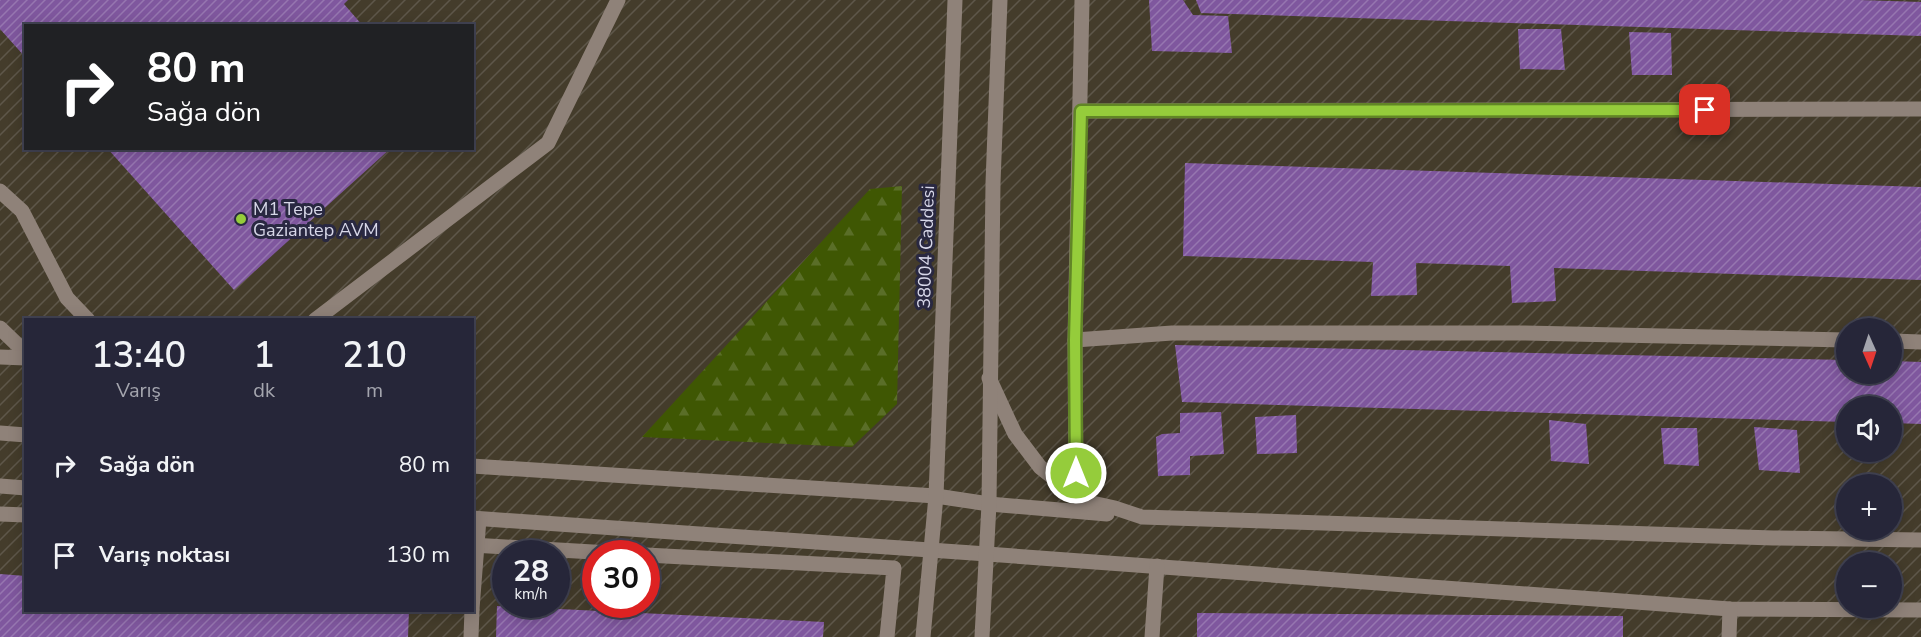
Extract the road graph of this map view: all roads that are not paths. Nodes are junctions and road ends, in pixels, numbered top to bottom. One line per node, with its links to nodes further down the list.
1 (618, 0): 9 (street)
2 (955, 0): 25 (street, 38004 Caddesi)
3 (1000, 0): 18 (street)
4 (1082, 0): 6 (street)
5 (1921, 109): 6 (street)
6 (1081, 111): 11 (street)
7 (0, 191): 8 (street)
8 (86, 318)
9 (318, 318)
10 (0, 328): 15 (street)
11 (1075, 340): 12 (street); 24 (street)
12 (1836, 340)
13 (1902, 342): 14 (street)
14 (1921, 342)
15 (24, 351)
16 (0, 357): 17 (street)
17 (24, 358)
18 (989, 378): 24 (street); 26 (street)
19 (0, 434): 20 (street)
20 (24, 435)
21 (474, 466): 25 (street)
22 (0, 486): 23 (street)
23 (24, 488)
24 (1076, 495): 29 (street)
25 (936, 496): 26 (street); 33 (street, 38004 Caddesi)
26 (989, 504): 29 (street); 35 (street)
27 (0, 514): 28 (street)
28 (24, 515)
29 (1142, 517): 31 (street)
30 (476, 518): 32 (street); 33 (street)
31 (1921, 540)
32 (475, 545): 34 (street); 38 (street)
33 (931, 550): 35 (street); 44 (street, 38004 Caddesi)
34 (582, 551)
35 (987, 554): 37 (street); 45 (street)
36 (660, 556): 43 (street)
37 (1157, 566): 39 (street); 46 (street)
38 (474, 567)
39 (1730, 609): 40 (street); 47 (street)
40 (1921, 610)
41 (472, 612): 42 (street)
42 (471, 637)
43 (887, 637)
44 (923, 637)
45 (982, 637)
46 (1152, 637)
47 (1729, 637)

